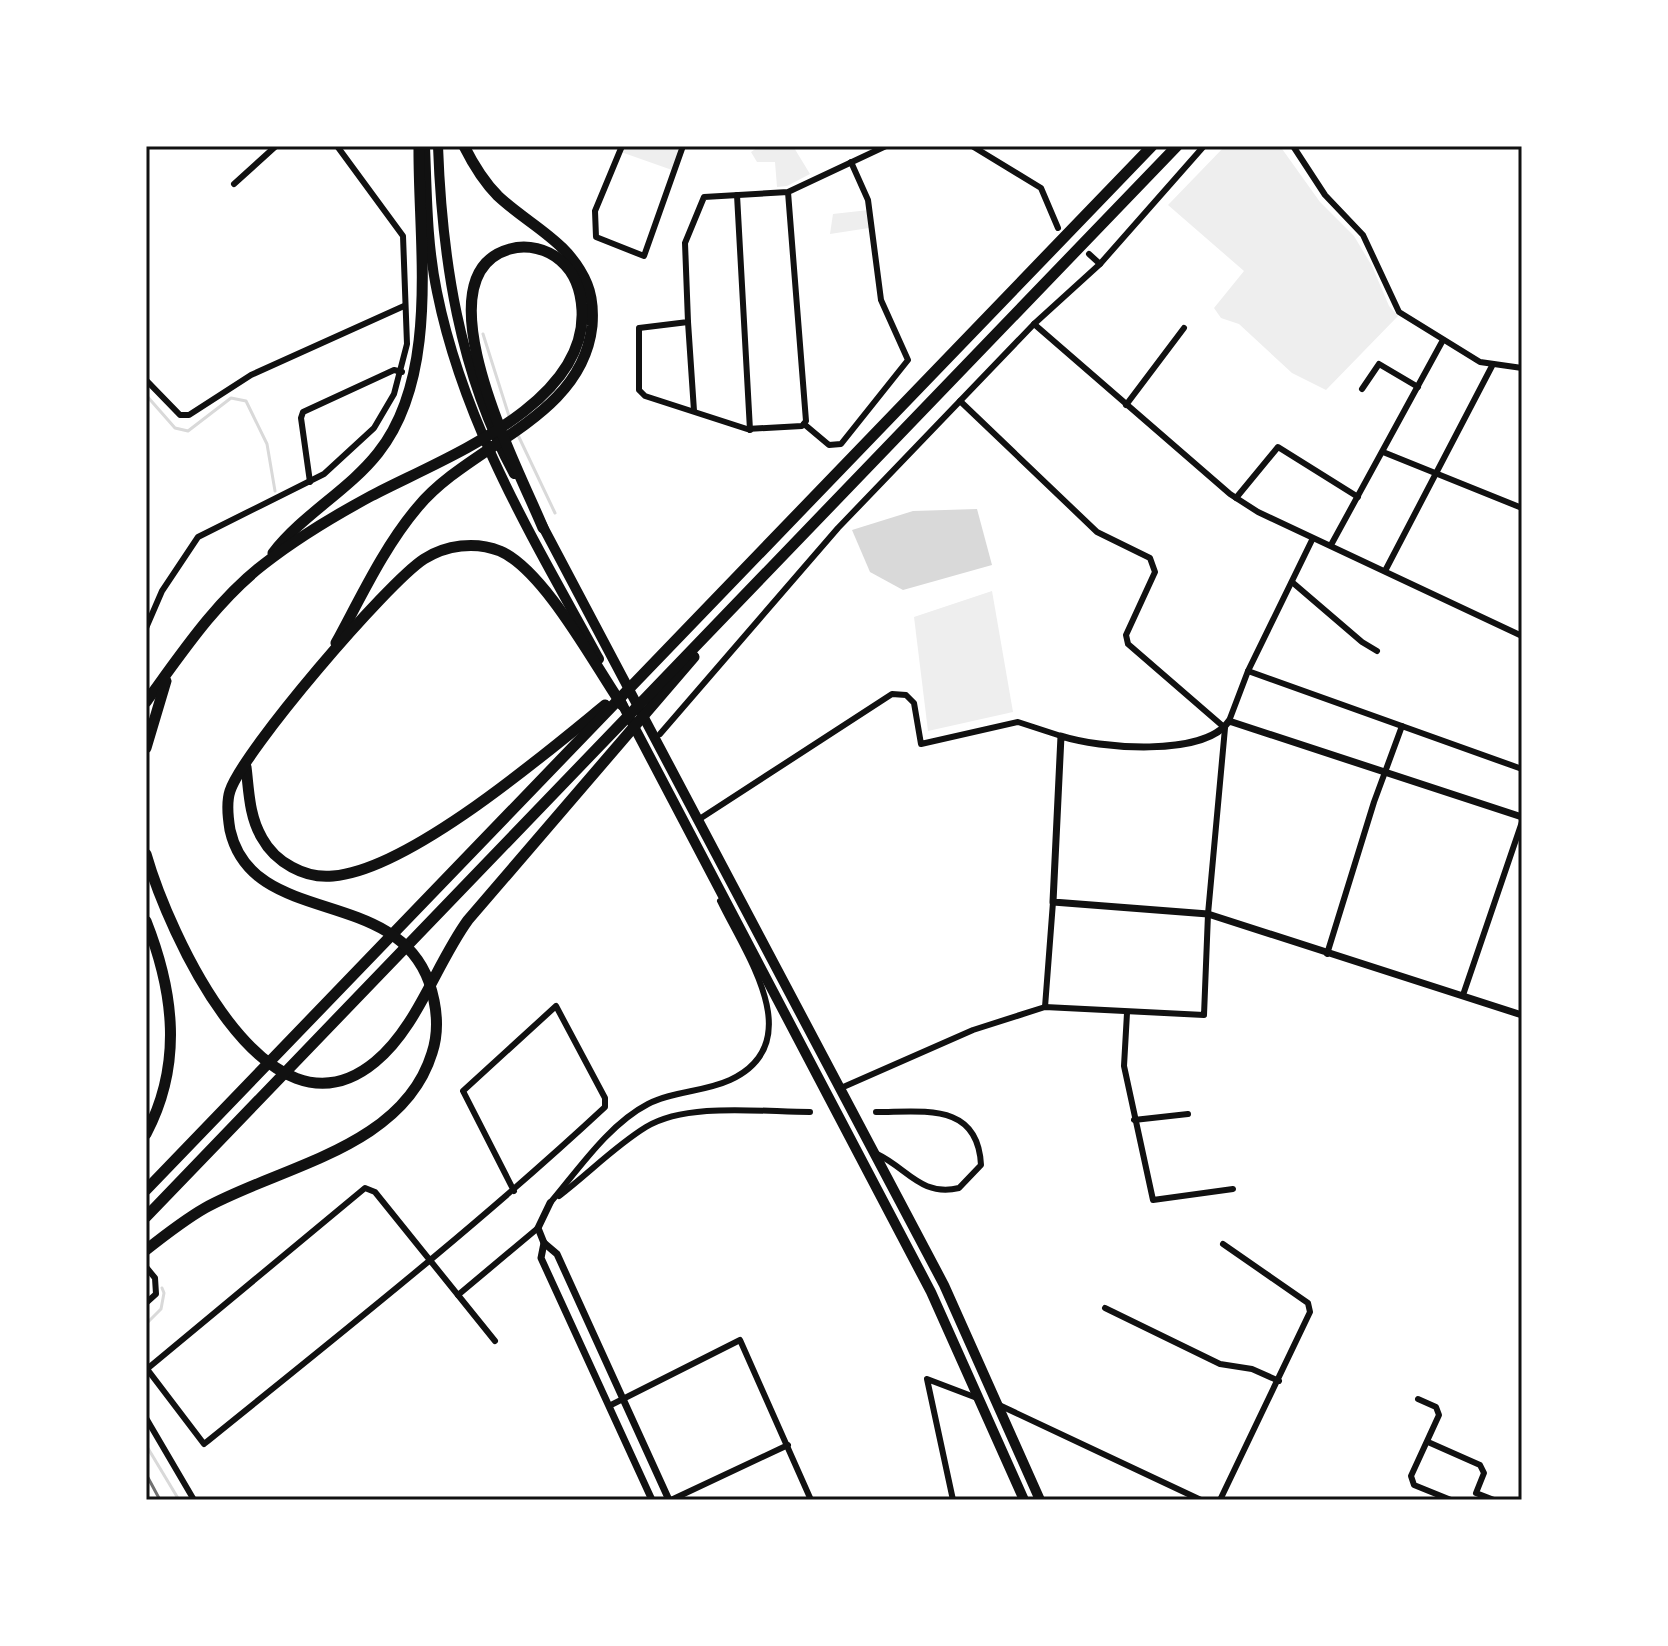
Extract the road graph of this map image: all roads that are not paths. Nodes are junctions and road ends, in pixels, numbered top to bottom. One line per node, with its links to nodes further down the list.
1 (276, 146): 15 (street)
2 (337, 146): 21 (street)
3 (422, 146): 47 (highway); 56 (highway)
4 (438, 146): 34 (highway)
5 (464, 146): 54 (highway)
6 (622, 146): 7 (street)
7 (683, 146)
8 (886, 146): 14 (street)
9 (972, 146): 18 (street)
10 (1152, 146): 58 (highway)
11 (1177, 146): 50 (highway)
12 (1204, 146): 20 (street)
13 (1293, 146): 25 (street)
14 (851, 162): 16 (street); 36 (street)
15 (234, 184)
16 (788, 192): 17 (street); 36 (street)
17 (737, 195): 22 (street); 37 (street)
18 (1058, 228)
19 (1089, 254): 20 (street)
20 (1100, 264): 23 (street)
21 (404, 306): 28 (street); 29 (street)
22 (688, 322): 35 (street); 35 (street)
23 (1034, 324): 32 (street); 33 (street)
24 (1184, 328): 33 (street)
25 (1443, 340): 26 (street); 30 (street)
26 (1492, 366): 27 (street); 39 (street)
27 (1522, 368)
28 (402, 372): 40 (street); 40 (street)
29 (146, 380)
30 (1418, 387): 31 (street); 38 (street)
31 (1362, 389)
32 (960, 401): 61 (street); 63 (street)
33 (1126, 405): 42 (street)
34 (488, 407): 44 (highway); 47 (highway)
35 (694, 411): 37 (street)
36 (804, 424): 37 (street)
37 (750, 430)
38 (1383, 452): 39 (street); 41 (street)
39 (1437, 473): 43 (street); 48 (street)
40 (310, 482): 51 (street)
41 (1358, 497): 42 (street); 46 (street)
42 (1236, 498): 45 (street)
43 (1522, 508)
44 (543, 528): 63 (highway)
45 (1312, 540): 46 (street); 49 (street)
46 (1331, 545): 48 (street)
47 (265, 563): 55 (highway)
48 (1385, 571): 52 (street)
49 (1292, 582): 53 (street); 57 (street)
50 (757, 583): 72 (highway); 92 (highway)
51 (146, 628)
52 (1522, 636)
53 (1377, 651)
54 (330, 655): 56 (highway); 66 (highway)
55 (170, 669): 59 (highway); 65 (highway)
56 (602, 670): 60 (highway)
57 (1248, 671): 61 (street); 62 (street)
58 (640, 677): 66 (highway); 89 (highway)
59 (146, 702)
60 (624, 709): 69 (highway)
61 (1227, 724): 64 (street); 68 (street); 74 (street)
62 (1402, 726): 67 (street); 68 (street)
63 (656, 734): 70 (highway)
64 (1061, 736): 70 (street); 73 (street)
65 (146, 748)
66 (246, 767): 96 (highway)
67 (1522, 769)
68 (1383, 773): 71 (street); 76 (street)
69 (673, 803): 91 (street); 105 (highway)
70 (698, 820): 81 (highway)
71 (1522, 820): 77 (street)
72 (146, 854)
73 (1053, 902): 74 (street); 78 (street)
74 (1208, 914): 76 (street); 79 (street)
75 (146, 921): 86 (highway)
76 (1327, 954): 77 (street)
77 (1463, 995): 80 (street)
78 (1045, 1007): 79 (street); 81 (street)
79 (1127, 1013): 85 (street)
80 (1522, 1015)
81 (841, 1088): 87 (highway)
82 (810, 1112): 91 (street)
83 (876, 1112): 87 (street)
84 (1188, 1114): 85 (street)
85 (1134, 1120): 88 (street)
86 (146, 1134)
87 (874, 1152): 107 (highway)
88 (1233, 1189)
89 (146, 1190)
90 (514, 1191): 90 (street); 97 (street)
91 (550, 1203): 93 (street)
92 (146, 1217)
93 (538, 1228): 94 (street); 99 (street)
94 (544, 1243): 104 (street); 108 (street)
95 (1223, 1244): 103 (street)
96 (146, 1250)
97 (430, 1260): 97 (street); 99 (street)
98 (146, 1267): 100 (street)
99 (458, 1295): 102 (street)
100 (146, 1303)
101 (1105, 1308): 103 (street)
102 (495, 1341)
103 (1279, 1381): 121 (street)
104 (623, 1398): 108 (street); 111 (street); 115 (street)
105 (981, 1399): 117 (street); 118 (highway)
106 (1418, 1399): 110 (street)
107 (999, 1405): 119 (highway); 120 (street)
108 (609, 1406): 114 (street)
109 (146, 1418): 113 (street)
110 (1428, 1442): 112 (street); 122 (street)
111 (788, 1445): 115 (street); 116 (street)
112 (1474, 1496): 123 (street)
113 (194, 1500)
114 (652, 1500)
115 (670, 1500)
116 (811, 1500)
117 (953, 1500)
118 (1024, 1500)
119 (1040, 1500)
120 (1201, 1500)
121 (1220, 1500)
122 (1451, 1500)
123 (1494, 1500)

